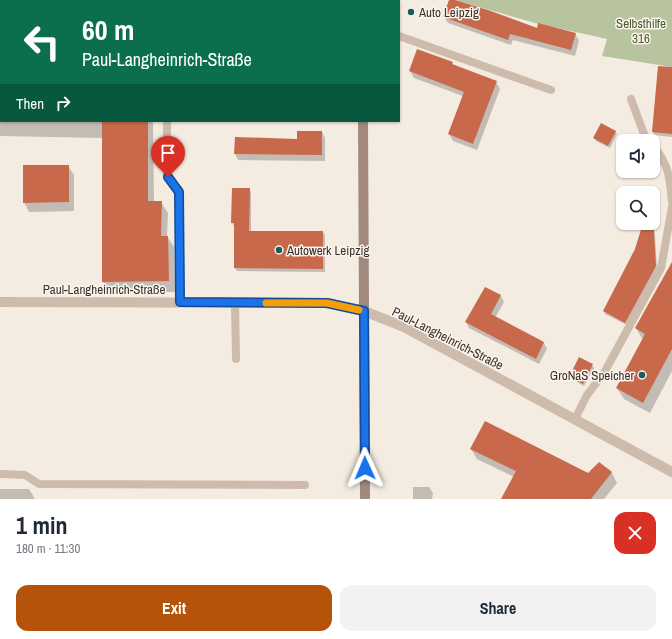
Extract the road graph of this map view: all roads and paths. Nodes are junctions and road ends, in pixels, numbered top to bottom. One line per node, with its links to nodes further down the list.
1 (400, 36): 2 (lane)
2 (550, 90)
3 (631, 99): 6 (lane)
4 (167, 122): 11 (lane)
5 (363, 122): 13 (main road)
6 (644, 134)
7 (660, 154): 8 (lane)
8 (672, 202)
9 (672, 207): 15 (lane)
10 (0, 302): 11 (street, Paul-Langheinrich-Straße)
11 (180, 302): 12 (street, Paul-Langheinrich-Straße)
12 (235, 302): 13 (street, Paul-Langheinrich-Straße); 14 (lane)
13 (364, 311): 15 (street, Paul-Langheinrich-Straße); 19 (main road)
14 (236, 359)
15 (575, 419): 16 (street, Paul-Langheinrich-Straße)
16 (672, 472)
17 (0, 474): 18 (lane)
18 (305, 485)
19 (365, 499)

